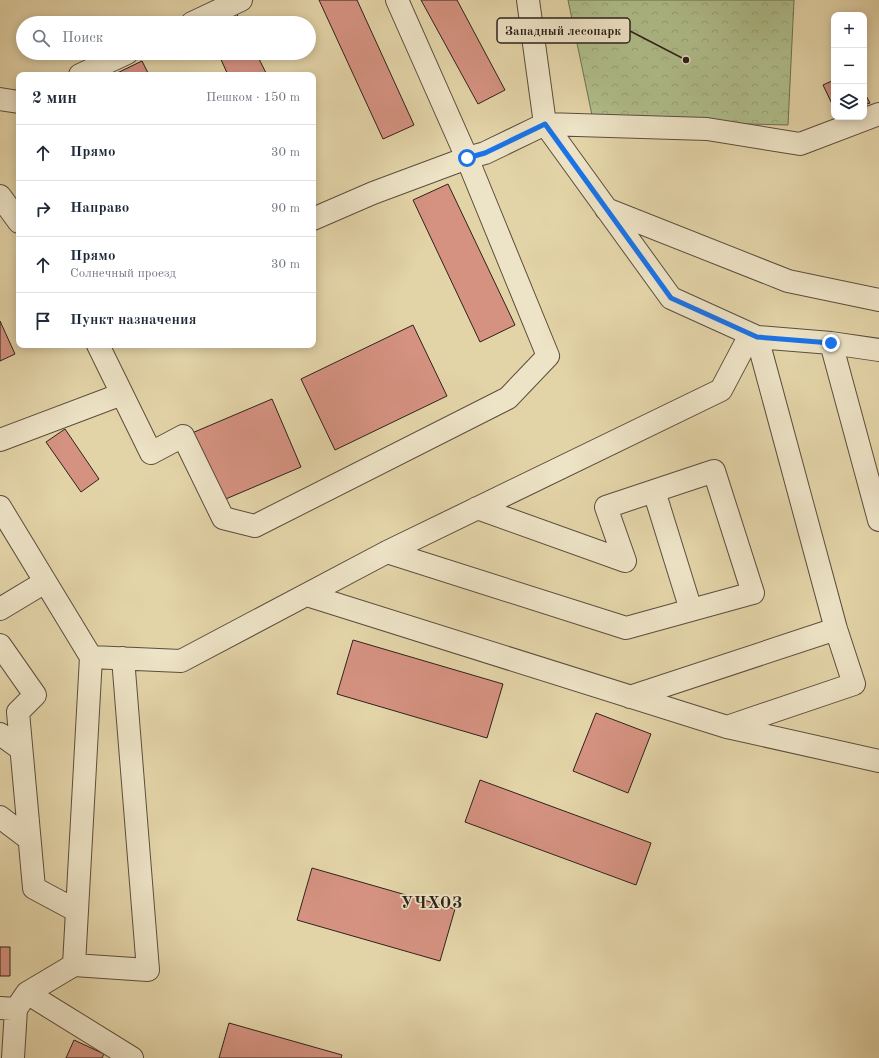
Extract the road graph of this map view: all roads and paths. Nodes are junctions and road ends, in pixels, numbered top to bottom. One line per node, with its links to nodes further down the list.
1 (242, 0): 4 (street)
2 (397, 0): 11 (street)
3 (528, 0): 10 (street)
4 (207, 16)
5 (112, 60): 6 (street)
6 (86, 72)
7 (0, 99): 8 (street)
8 (16, 102)
9 (879, 114): 10 (street)
10 (545, 124): 11 (street); 13 (street)
11 (467, 158): 15 (street); 21 (street)
12 (0, 196): 14 (street)
13 (606, 208): 16 (street); 17 (street)
14 (16, 218)
15 (316, 218)
16 (879, 300)
17 (754, 336): 18 (street); 25 (street); 32 (street)
18 (831, 343): 20 (street); 26 (street)
19 (99, 348): 21 (street)
20 (879, 350)
21 (122, 394): 22 (street)
22 (0, 440)
23 (654, 491): 25 (street); 31 (street); 31 (street)
24 (0, 506): 28 (street)
25 (477, 508): 27 (street)
26 (879, 520)
27 (387, 552): 29 (street); 31 (street)
28 (45, 582): 30 (street); 34 (street)
29 (307, 595): 35 (street); 36 (street)
30 (0, 609)
31 (691, 610)
32 (836, 629): 36 (street); 37 (street)
33 (0, 645): 39 (street)
34 (91, 657): 35 (street); 43 (street)
35 (123, 658): 44 (street)
36 (630, 697): 37 (street)
37 (727, 728): 40 (street)
38 (0, 734): 39 (street)
39 (21, 749): 42 (street)
40 (879, 761)
41 (0, 817): 42 (street)
42 (29, 839): 43 (street)
43 (77, 911): 44 (street)
44 (74, 965): 45 (street)
45 (14, 1003): 46 (street); 47 (street)
46 (13, 1058)
47 (132, 1058)

